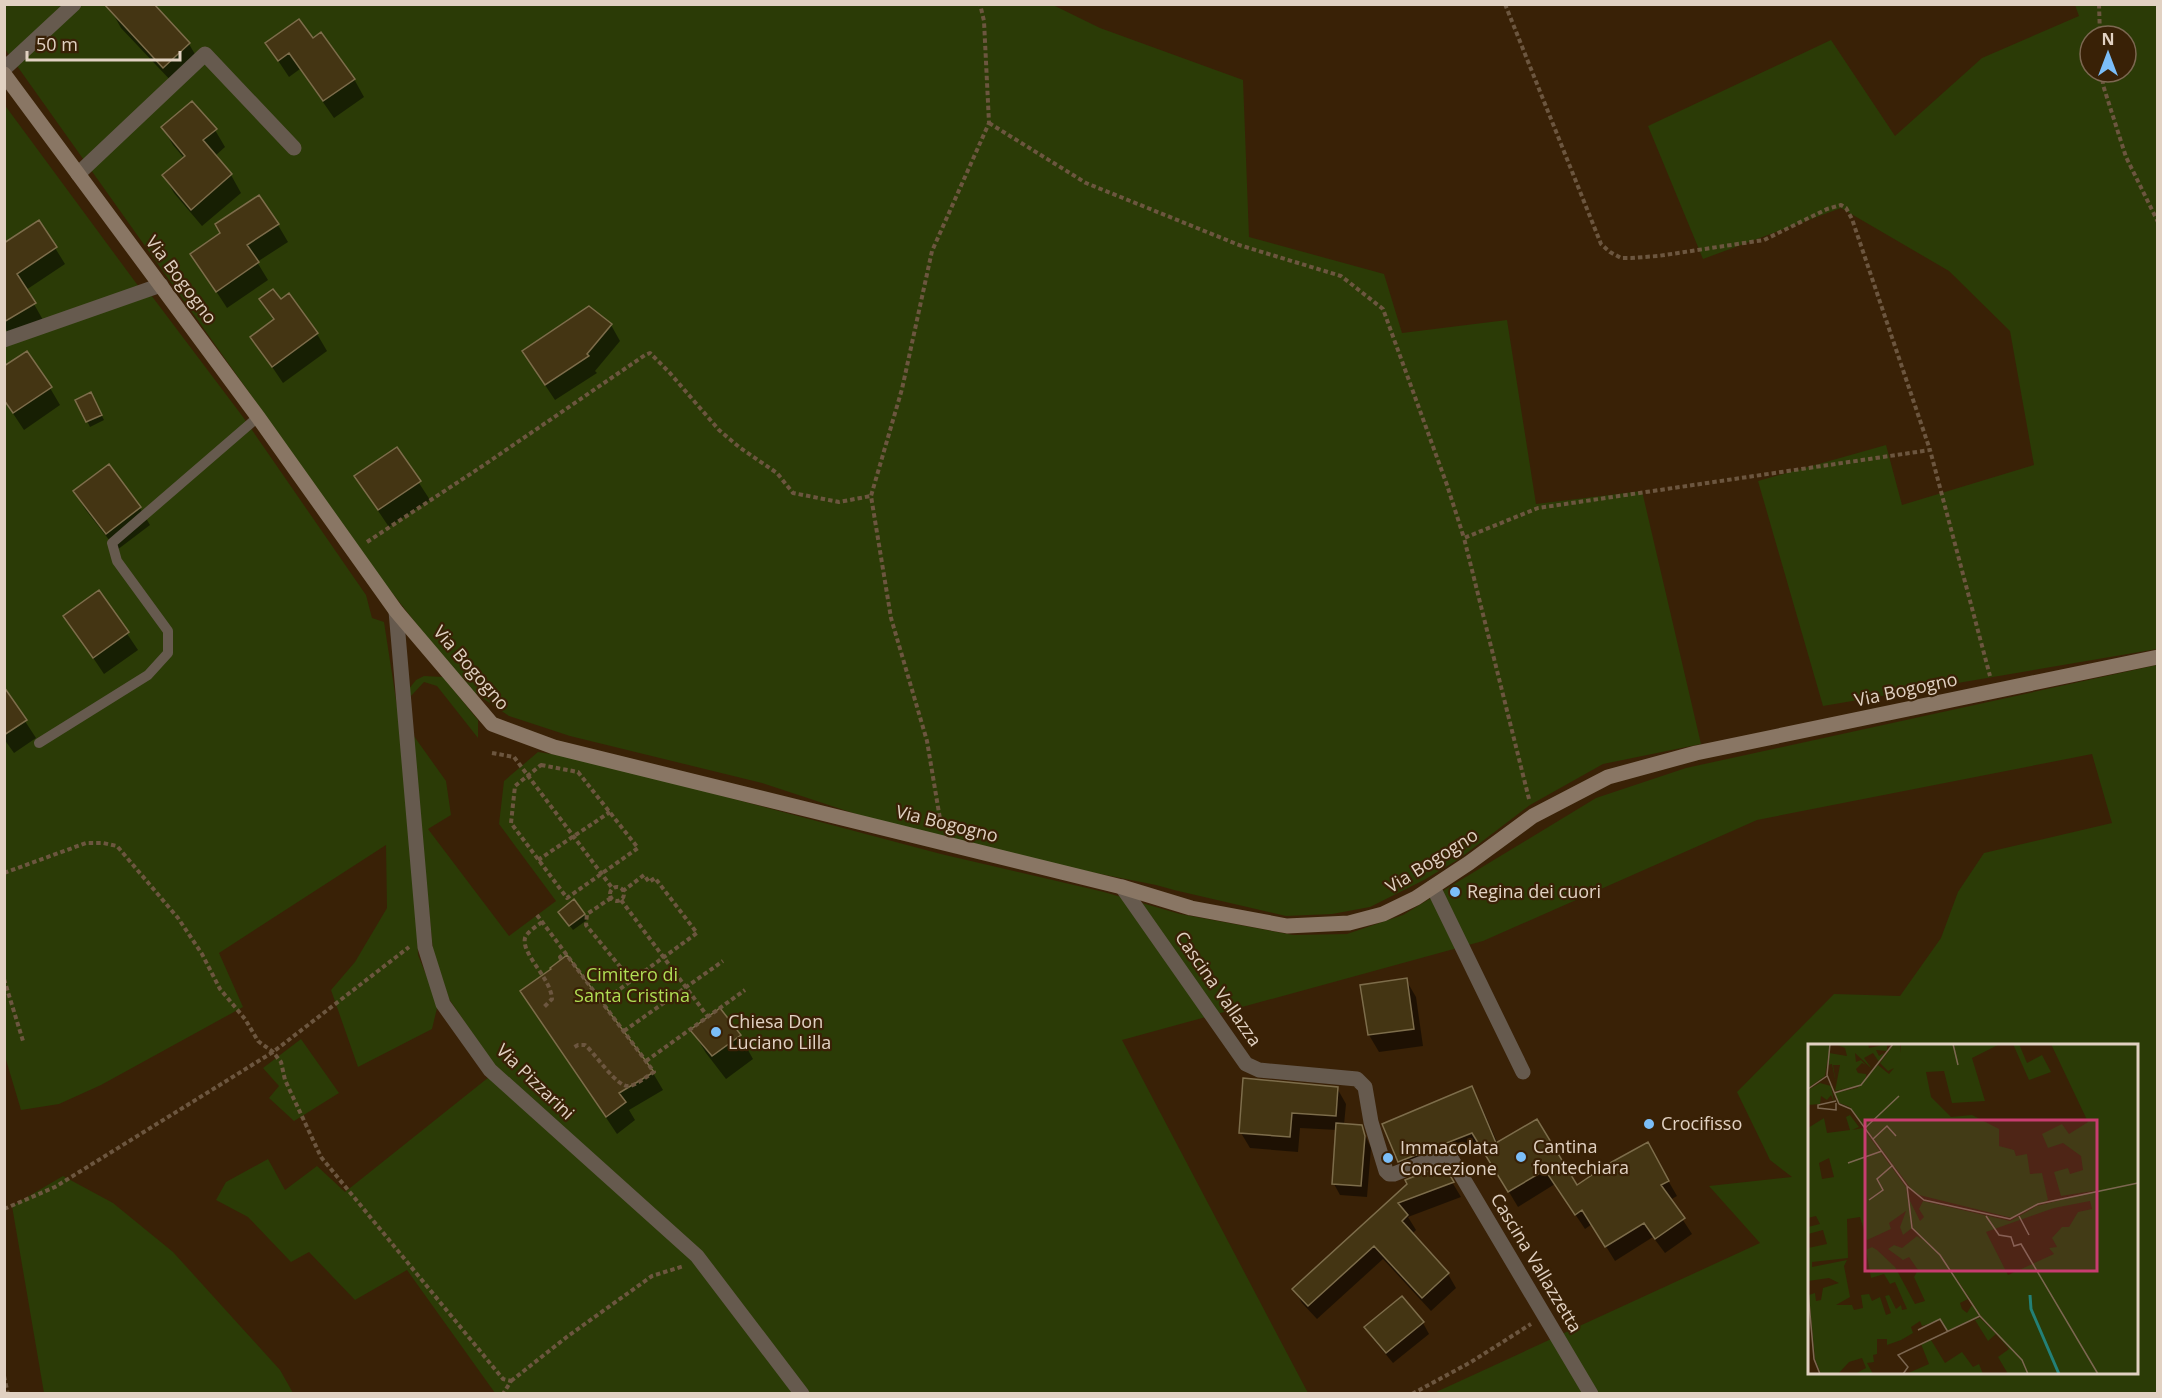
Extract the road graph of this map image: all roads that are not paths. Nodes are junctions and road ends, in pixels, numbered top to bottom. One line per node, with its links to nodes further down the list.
1 (74, 4): 2 (street)
2 (4, 69)
3 (4, 74): 5 (main road, Via Bogogno)
4 (294, 148): 5 (street)
5 (78, 174): 6 (main road, Via Bogogno)
6 (161, 285): 7 (street); 8 (main road, Via Bogogno)
7 (4, 340)
8 (258, 417): 9 (main road, Via Bogogno); 11 (lane)
9 (396, 611): 12 (main road, Via Bogogno); 16 (street, Via Pizzarini)
10 (2157, 657): 13 (main road, Via Bogogno)
11 (39, 743)
12 (1122, 887): 13 (main road, Via Bogogno); 15 (street, Cascina Vallazza)
13 (1433, 887): 14 (street)
14 (1523, 1072)
15 (1447, 1153): 17 (street, Cascina Vallazzetta)
16 (802, 1394)
17 (1591, 1394)

